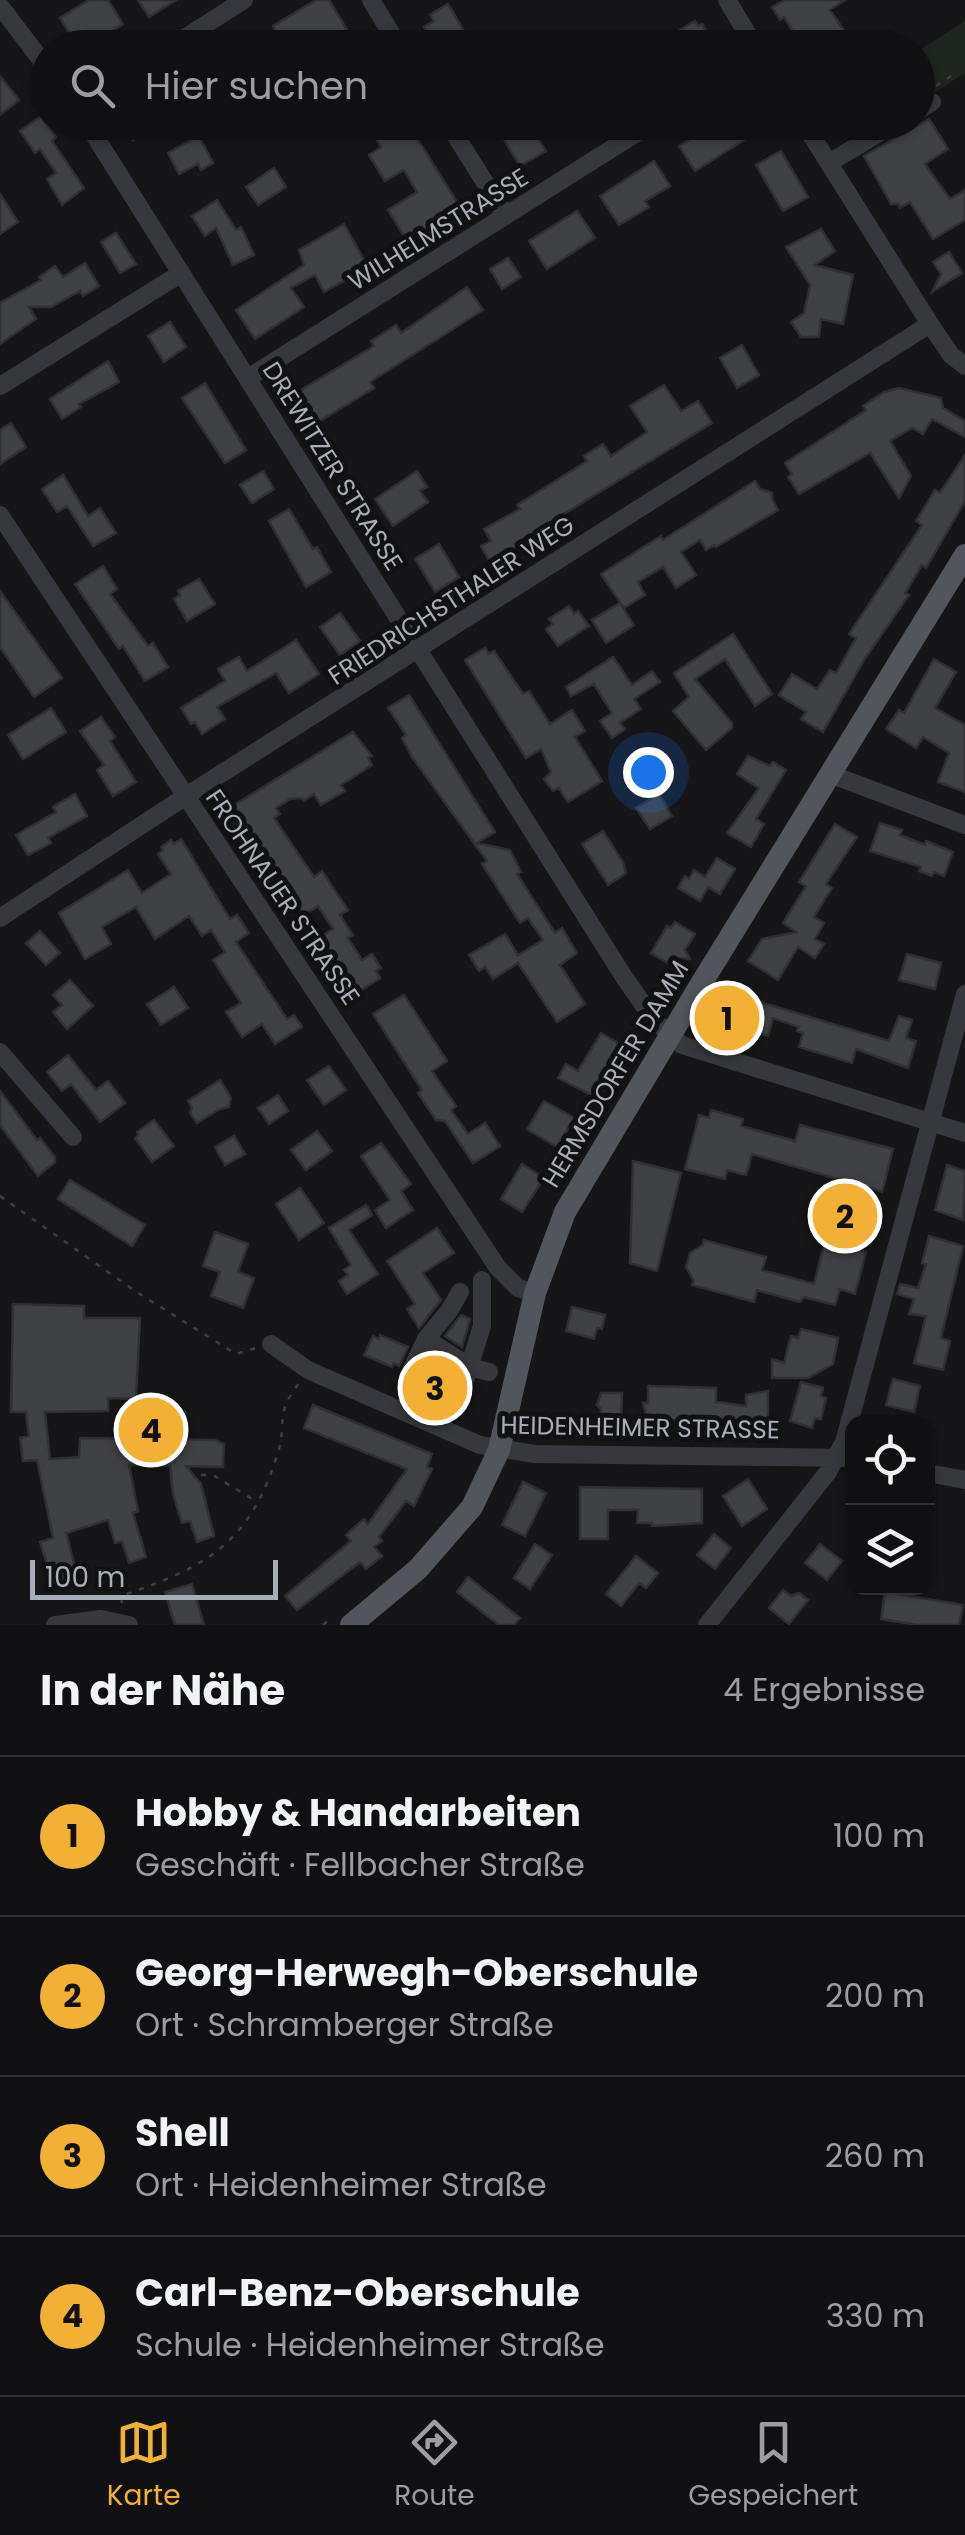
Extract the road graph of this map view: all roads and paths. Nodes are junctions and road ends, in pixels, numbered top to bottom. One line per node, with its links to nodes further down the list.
1 (244, 0): 5 (street)
2 (371, 0): 6 (street)
3 (727, 0): 7 (street)
4 (0, 6): 8 (street)
5 (198, 30)
6 (389, 30)
7 (745, 30)
8 (30, 45)
9 (97, 140): 16 (street, DREWITZER STRASSE)
10 (458, 140): 15 (street)
11 (626, 140): 15 (street, WILHELMSTRASSE)
12 (815, 140): 14 (street)
13 (867, 140): 14 (street)
14 (829, 163): 17 (street)
15 (506, 216): 19 (street, WILHELMSTRASSE)
16 (180, 274): 19 (street, DREWITZER STRASSE); 20 (street)
17 (930, 324): 18 (street); 23 (street, FRIEDRICHSTHALER WEG)
18 (965, 366)
19 (248, 378): 23 (street, DREWITZER STRASSE)
20 (0, 386)
21 (0, 516): 25 (street, FROHNAUER STRASSE)
22 (965, 555): 24 (main road, HERMSDORFER DAMM)
23 (418, 650): 25 (street, FRIEDRICHSTHALER WEG); 29 (street, DREWITZER STRASSE)
24 (830, 774): 26 (street); 29 (main road, HERMSDORFER DAMM)
25 (186, 796): 27 (street, FRIEDRICHSTHALER WEG); 36 (street, FROHNAUER STRASSE)
26 (965, 825)
27 (0, 918)
28 (965, 994): 31 (street)
29 (670, 1035): 31 (street); 36 (main road, HERMSDORFER DAMM)
30 (0, 1052): 33 (street)
31 (932, 1122): 32 (street); 45 (street)
32 (965, 1133)
33 (72, 1137)
34 (0, 1196): 39 (path)
35 (460, 1292): 37 (street); 38 (street); 40 (street)
36 (534, 1293): 46 (main road, HERMSDORFER DAMM)
37 (440, 1298)
38 (426, 1339): 40 (street); 43 (street)
39 (272, 1344): 46 (street, HEIDENHEIMER STRASSE)
40 (470, 1367): 41 (street); 44 (street)
41 (490, 1372)
42 (300, 1381): 51 (path)
43 (424, 1384)
44 (446, 1393)
45 (851, 1415)
46 (498, 1450): 47 (street, HEIDENHEIMER STRASSE); 53 (main road, HERMSDORFER DAMM)
47 (845, 1458): 57 (street)
48 (935, 1474): 50 (street)
49 (201, 1475): 51 (path)
50 (965, 1480)
51 (258, 1503): 52 (path)
52 (122, 1603)
53 (345, 1618): 56 (path)
54 (55, 1625): 55 (street)
55 (130, 1625)
56 (322, 1625)
57 (707, 1625)

